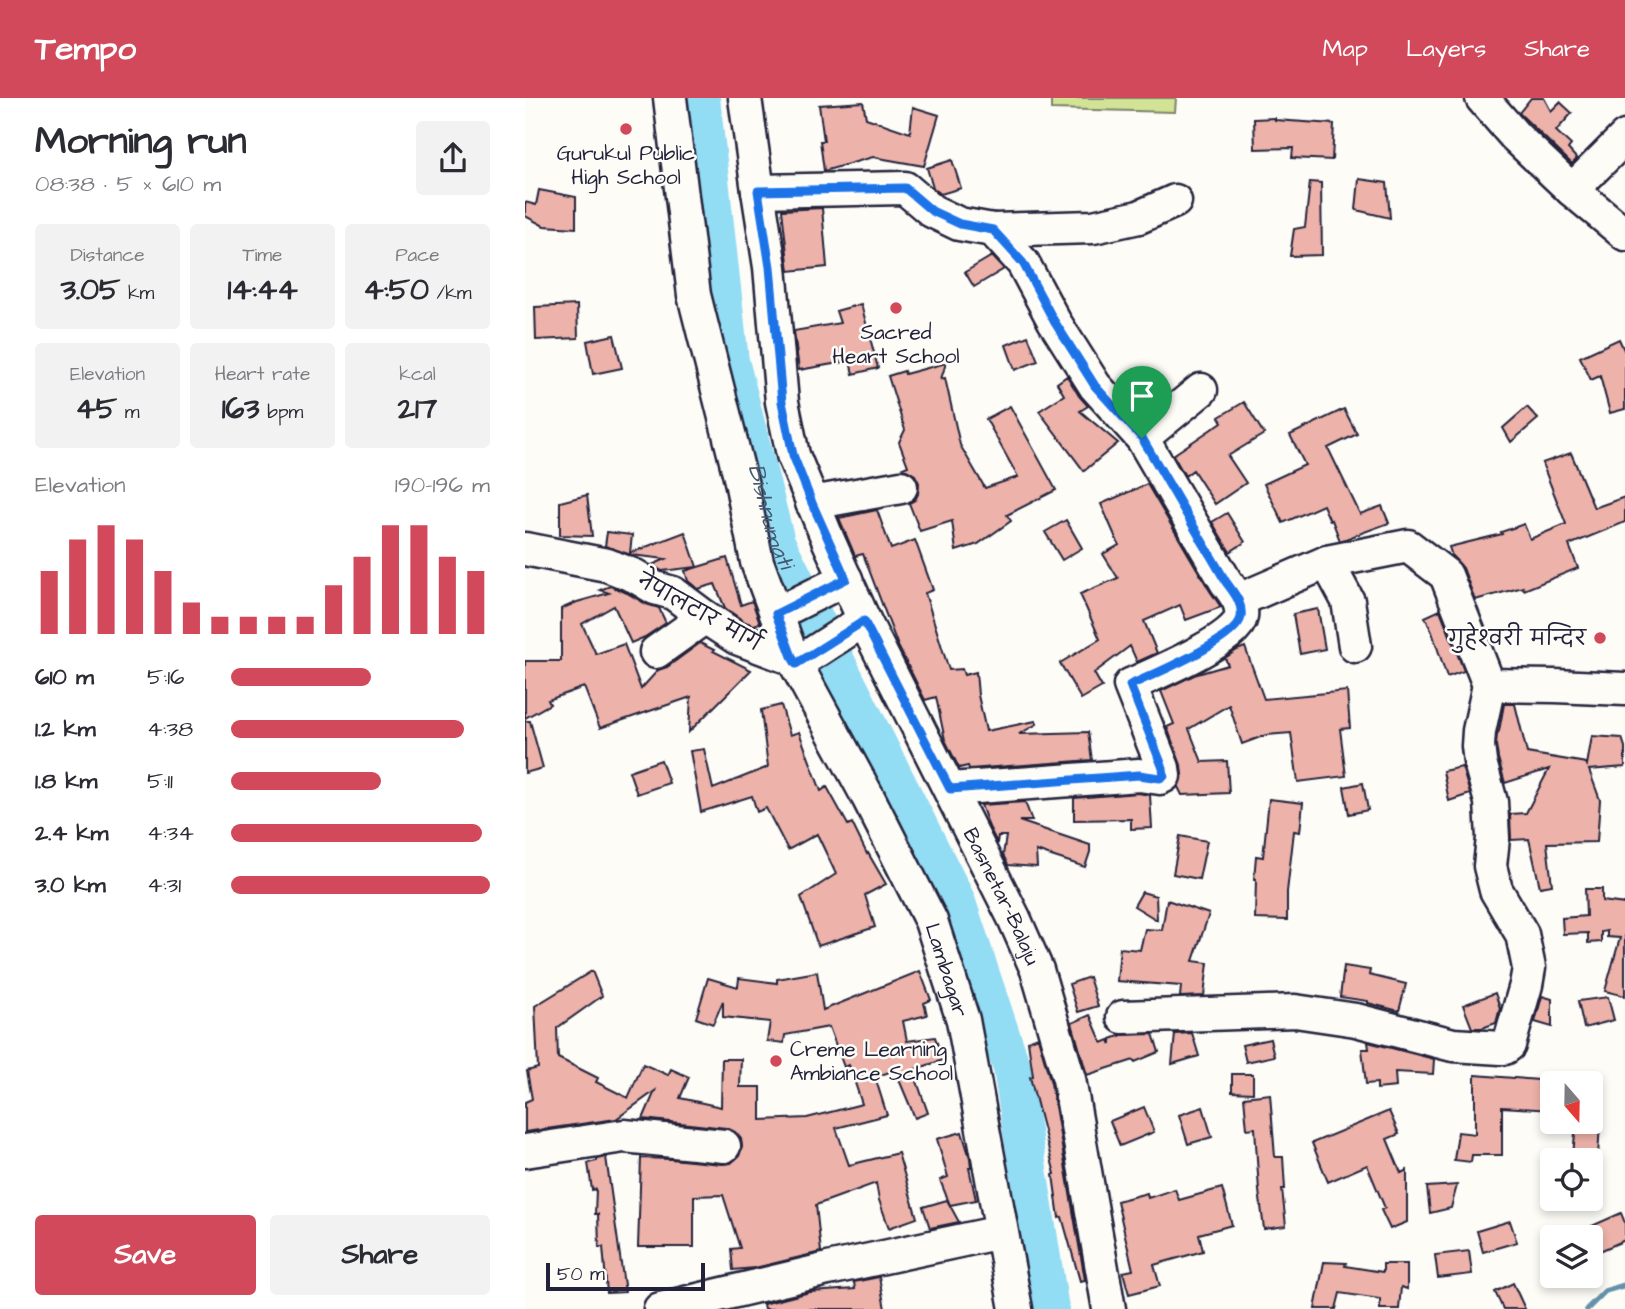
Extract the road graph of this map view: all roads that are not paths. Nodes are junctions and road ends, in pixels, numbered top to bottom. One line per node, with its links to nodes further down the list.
1 (670, 98): 18 (street, Lambagar)
2 (745, 98): 6 (street, Basnetar-Balaju)
3 (1482, 98): 5 (street)
4 (1625, 137): 5 (street)
5 (1572, 190): 9 (street)
6 (758, 191): 8 (street); 13 (street, Basnetar-Balaju)
7 (1175, 201): 8 (street)
8 (993, 230): 11 (street)
9 (1625, 234)
10 (1201, 390): 11 (street)
11 (1142, 438): 17 (street)
12 (901, 487): 13 (street)
13 (812, 503): 16 (street, Basnetar-Balaju)
14 (525, 549): 19 (street, नेपालटार मार्ग)
15 (1327, 562): 17 (street); 21 (street); 24 (street)
16 (838, 583): 18 (street); 20 (street, Basnetar-Balaju)
17 (1239, 600): 26 (street)
18 (784, 610): 23 (street, Lambagar)
19 (705, 617): 22 (street); 23 (street, नेपालटार मार्ग)
20 (857, 625): 23 (street); 26 (street, Basnetar-Balaju)
21 (1356, 646)
22 (656, 652)
23 (800, 659): 30 (street, Lambagar)
24 (1489, 685): 25 (street); 27 (street)
25 (1625, 689)
26 (950, 789): 33 (street, Basnetar-Balaju)
27 (1123, 1017)
28 (724, 1146): 29 (street)
29 (525, 1150)
30 (1001, 1232): 31 (street); 32 (street, Lambagar)
31 (660, 1309)
32 (1016, 1309)
33 (1109, 1309)

